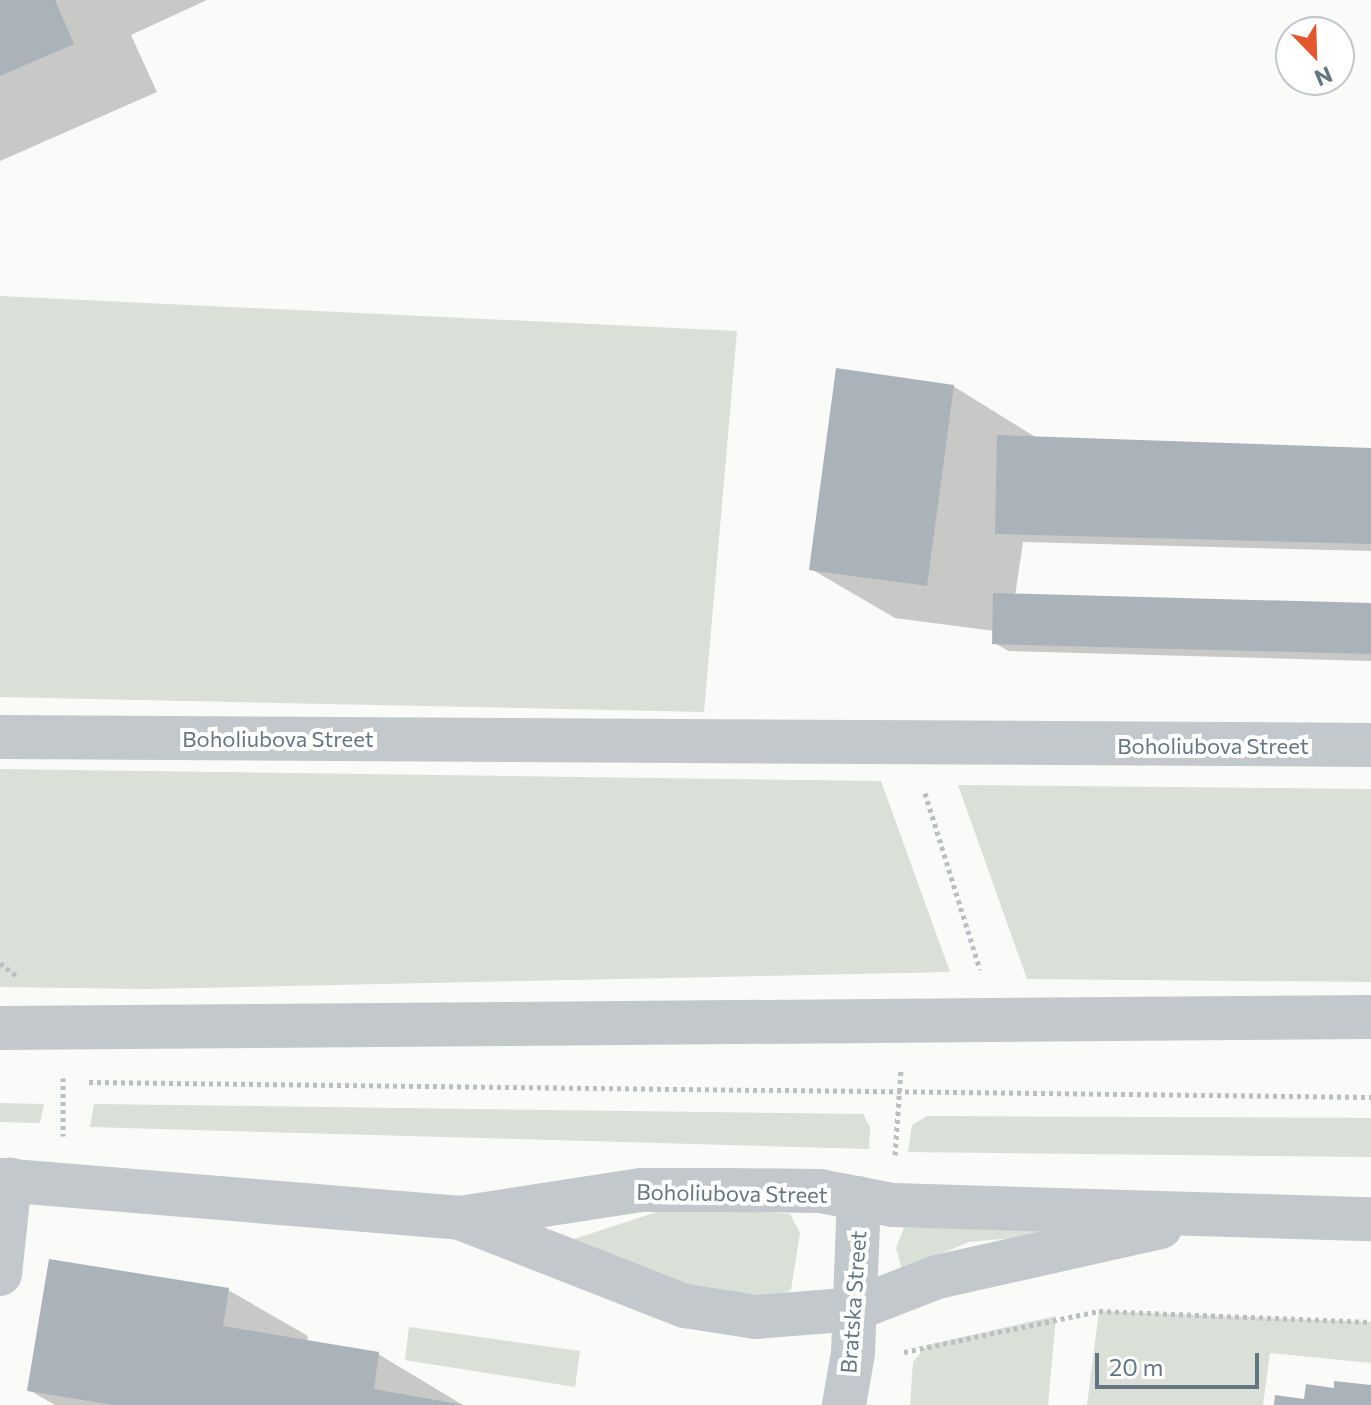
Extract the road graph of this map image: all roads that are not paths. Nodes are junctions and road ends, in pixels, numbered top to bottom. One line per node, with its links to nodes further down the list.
1 (0, 737): 2 (street, Boholiubova Street)
2 (1371, 745)
3 (1371, 1017): 4 (street)
4 (0, 1028)
5 (5, 1180): 8 (street, Boholiubova Street); 10 (street)
6 (859, 1198): 7 (street, Boholiubova Street); 8 (street, Boholiubova Street); 11 (street, Bratska Street)
7 (1205, 1214): 9 (street, Boholiubova Street); 11 (street)
8 (460, 1218): 11 (street)
9 (1371, 1219)
10 (0, 1274)
11 (855, 1309): 12 (street, Bratska Street)
12 (844, 1405)

